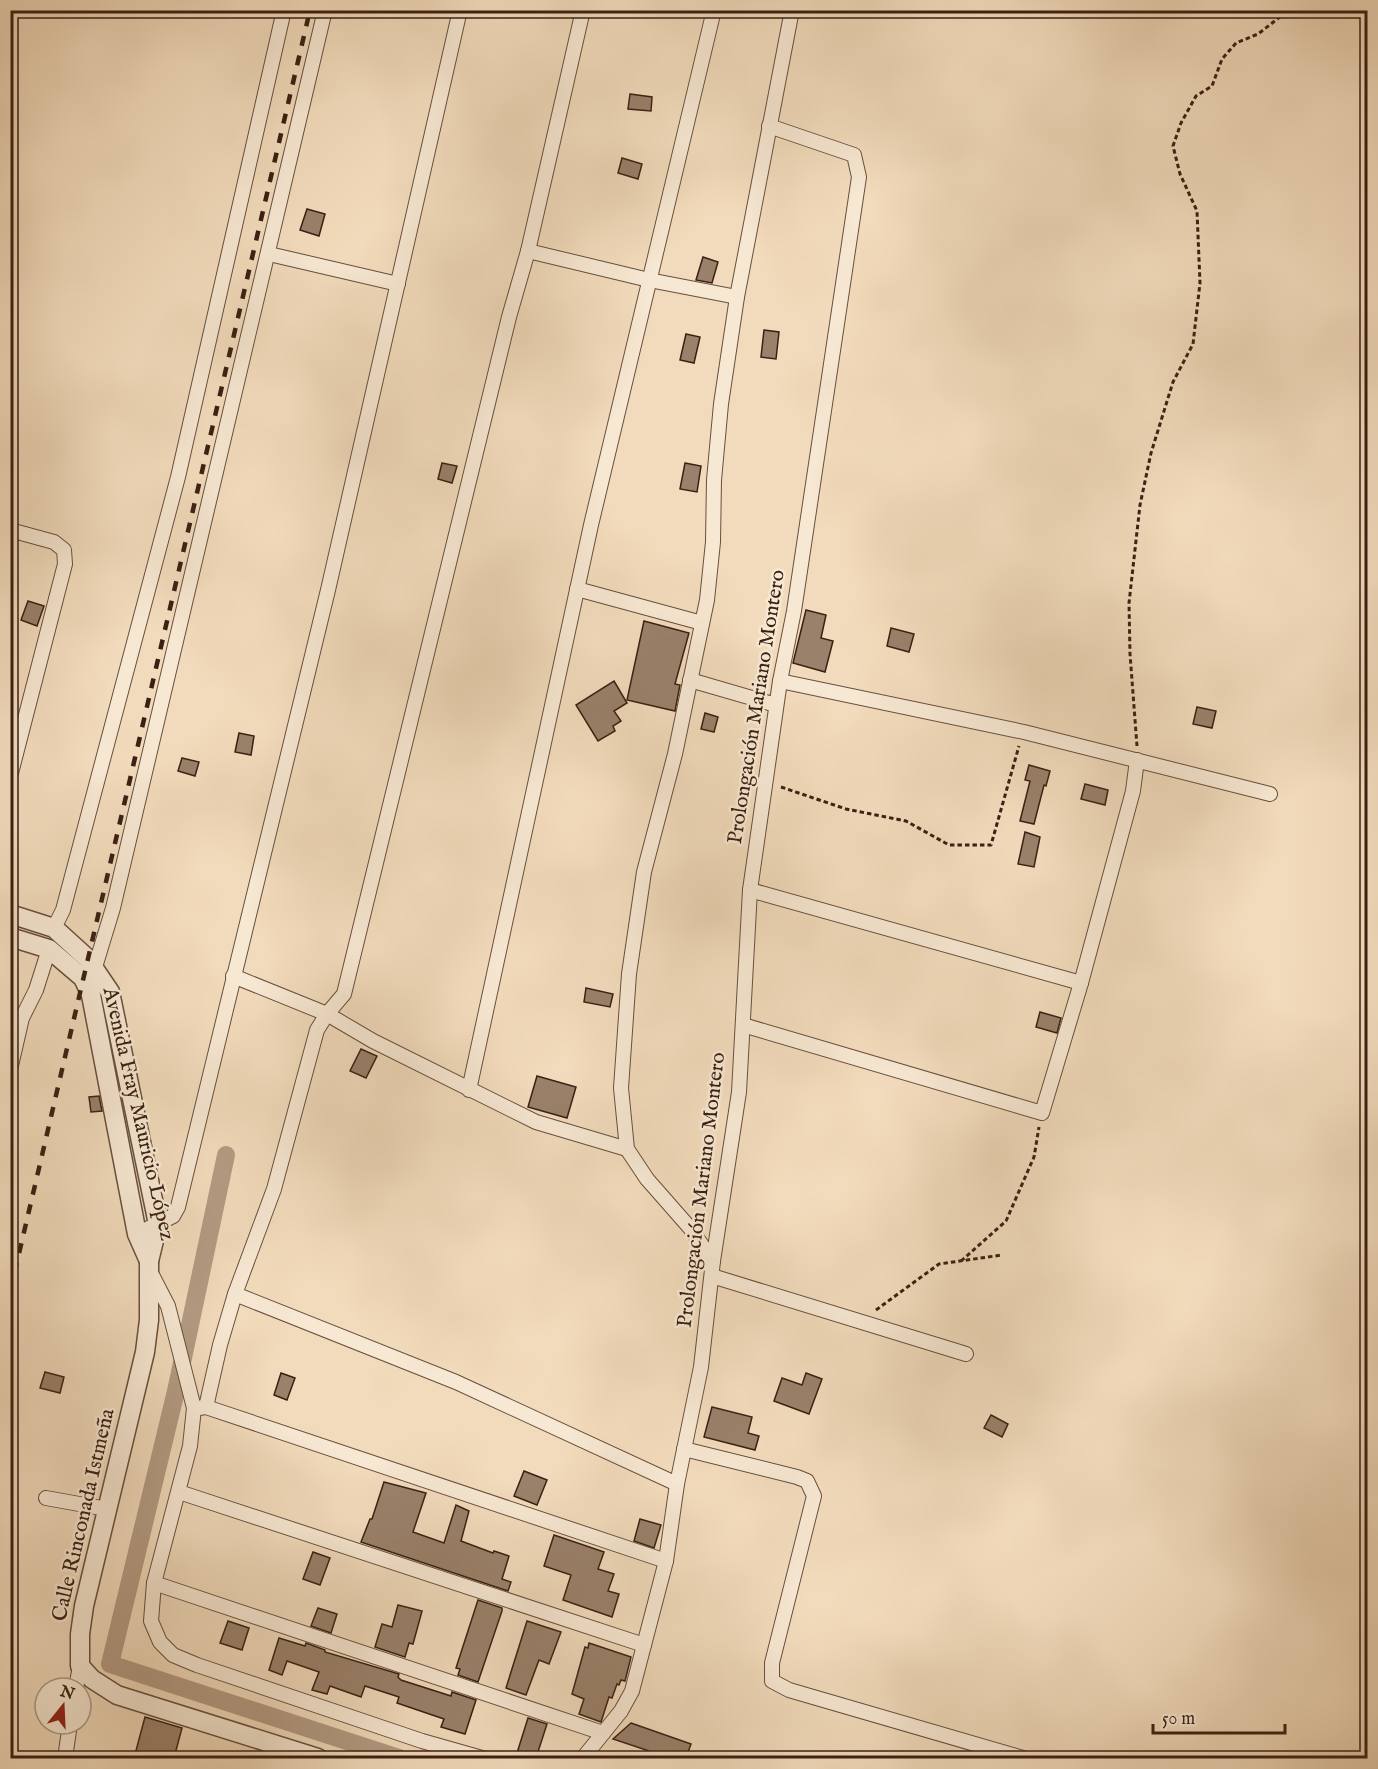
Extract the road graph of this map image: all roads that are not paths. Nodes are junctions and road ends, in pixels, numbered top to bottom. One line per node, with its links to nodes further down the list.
1 (284, 10): 26 (street)
2 (325, 10): 11 (street)
3 (460, 10): 13 (street)
4 (583, 10): 10 (street)
5 (714, 10): 12 (street)
6 (792, 10): 9 (street)
7 (1357, 10): 8 (street)
8 (1368, 13)
9 (769, 126): 14 (street); 19 (street, Prolongación Mariano Montero)
10 (528, 251): 12 (street); 33 (street)
11 (268, 254): 13 (street); 29 (street)
12 (650, 280): 14 (street); 16 (street)
13 (398, 284): 30 (street)
14 (737, 297): 17 (street)
15 (10, 530): 22 (street)
16 (577, 589): 17 (street); 36 (street)
17 (702, 622): 18 (street)
18 (690, 680): 20 (street); 37 (street)
19 (780, 681): 20 (street, Prolongación Mariano Montero); 21 (street)
20 (776, 705): 24 (street, Prolongación Mariano Montero)
21 (1137, 760): 23 (street); 31 (street)
22 (10, 777)
23 (1270, 794)
24 (750, 890): 31 (street); 34 (street, Prolongación Mariano Montero)
25 (10, 914): 26 (street, Avenida Fray Mauricio López)
26 (54, 928): 28 (street); 29 (street, Avenida Fray Mauricio López)
27 (10, 937): 28 (street, Avenida Fray Mauricio López)
28 (49, 949): 32 (street, Avenida Fray Mauricio López); 35 (street)
29 (95, 970): 32 (street); 38 (street, Avenida Fray Mauricio López)
30 (233, 976): 33 (street); 38 (street)
31 (1081, 983): 34 (street)
32 (88, 988): 39 (street, Avenida Fray Mauricio López)
33 (327, 1014): 36 (street); 43 (street)
34 (743, 1025): 40 (street, Prolongación Mariano Montero)
35 (10, 1070)
36 (469, 1090): 37 (street)
37 (627, 1149): 40 (street)
38 (158, 1224): 39 (street); 41 (street, Avenida Fray Mauricio López)
39 (137, 1234): 41 (street, Avenida Fray Mauricio López)
40 (713, 1261): 42 (street, Prolongación Mariano Montero)
41 (149, 1266): 45 (street); 50 (street, Calle Rinconada Istmeña)
42 (712, 1276): 44 (street); 46 (street, Prolongación Mariano Montero)
43 (235, 1294): 45 (street); 47 (street)
44 (966, 1354)
45 (200, 1408): 48 (street); 51 (street)
46 (684, 1449): 47 (street, Prolongación Mariano Montero); 62 (street)
47 (677, 1484): 51 (street, Prolongación Mariano Montero)
48 (179, 1492): 52 (street); 53 (street)
49 (46, 1498): 50 (street)
50 (106, 1509): 54 (street, Calle Rinconada Istmeña)
51 (666, 1561): 53 (street, Prolongación Mariano Montero)
52 (154, 1583): 56 (street); 60 (street)
53 (644, 1645): 56 (street, Prolongación Mariano Montero)
54 (80, 1666): 55 (street); 59 (street)
55 (78, 1676)
56 (603, 1733): 61 (street, Prolongación Mariano Montero)
57 (68, 1736): 58 (street)
58 (65, 1758)
59 (318, 1758)
60 (482, 1758)
61 (583, 1758)
62 (1023, 1758)

